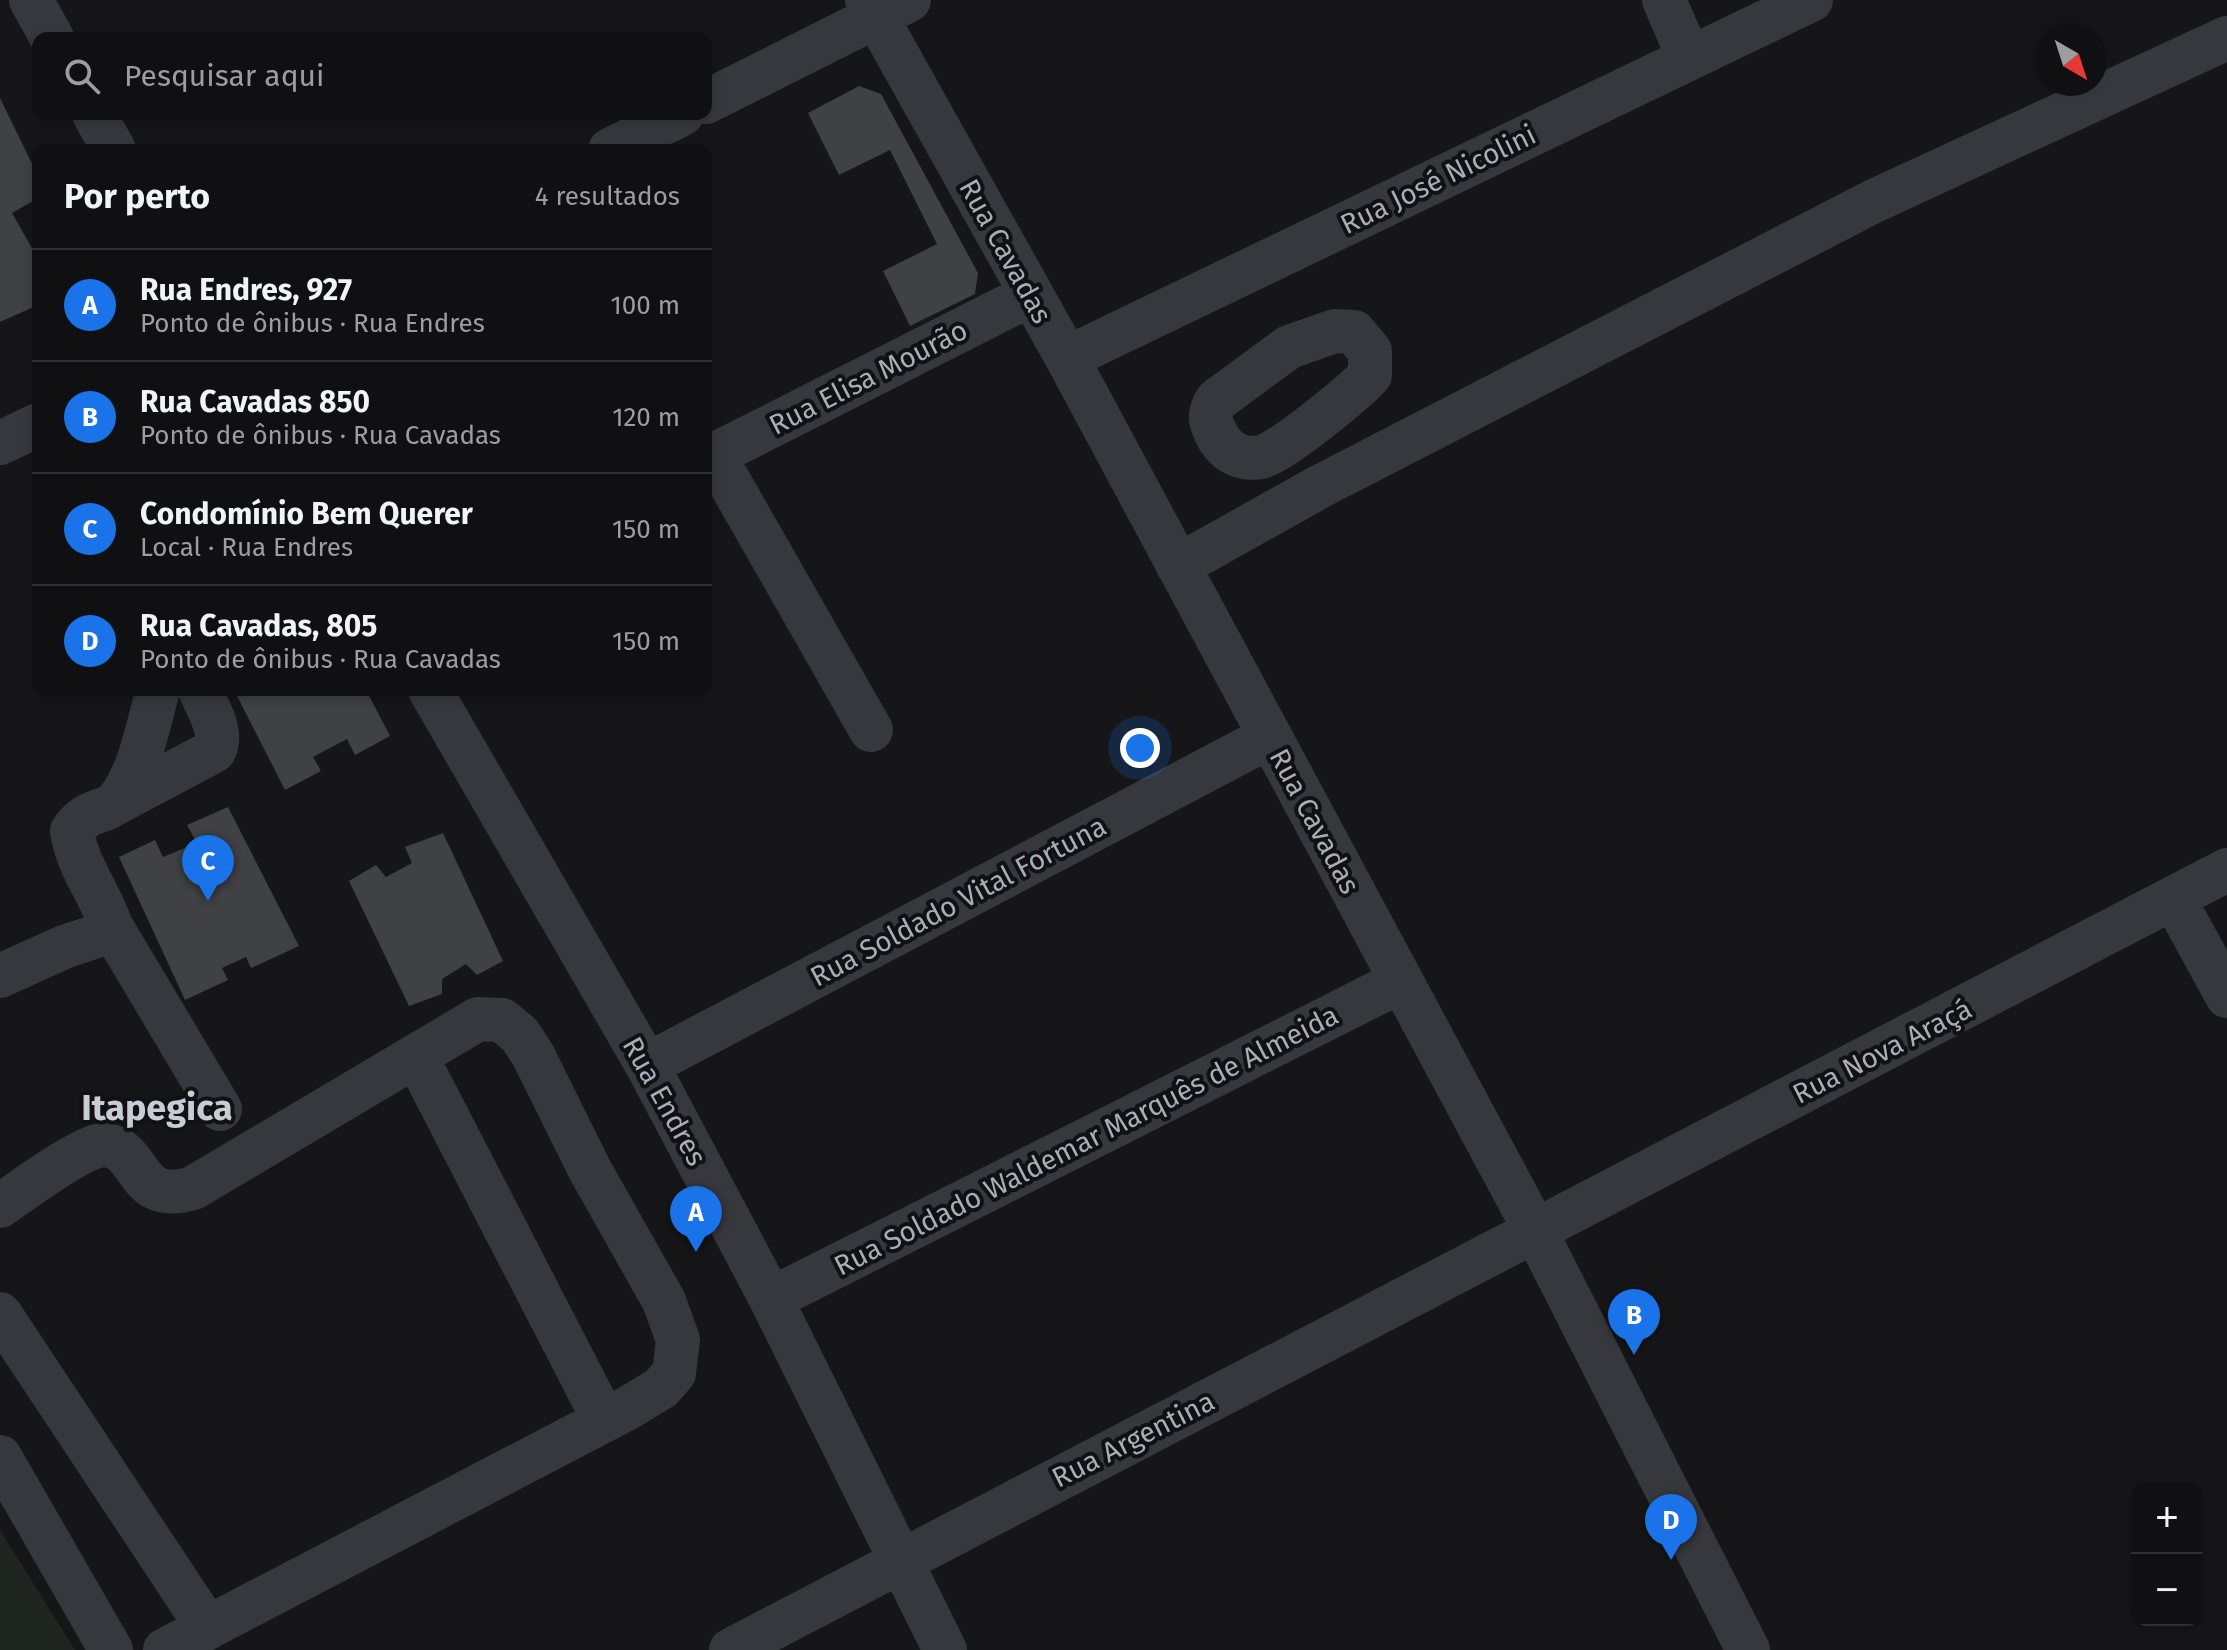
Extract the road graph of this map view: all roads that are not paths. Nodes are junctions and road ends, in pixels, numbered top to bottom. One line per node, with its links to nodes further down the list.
1 (31, 0): 5 (street)
2 (1664, 0): 7 (street)
3 (1811, 0): 7 (street, Rua José Nicolini)
4 (884, 5): 8 (street); 13 (street, Rua Cavadas)
5 (49, 32)
6 (2227, 38): 20 (street)
7 (1689, 58): 14 (street, Rua José Nicolini)
8 (712, 99)
9 (97, 120): 11 (street)
10 (670, 120): 12 (street)
11 (111, 144)
12 (622, 144)
13 (1030, 295): 14 (street, Rua Cavadas); 17 (street, Rua Elisa Mourão)
14 (1067, 358): 21 (street, Rua Cavadas)
15 (32, 428): 16 (street)
16 (0, 443)
17 (712, 456)
18 (1265, 457): 20 (street)
19 (712, 460): 25 (street)
20 (1290, 503): 21 (street)
21 (1178, 566): 26 (street, Rua Cavadas)
22 (156, 696): 27 (street)
23 (202, 696): 27 (street)
24 (433, 696): 35 (street, Rua Endres)
25 (871, 730)
26 (1269, 737): 32 (street, Rua Cavadas); 35 (street, Rua Soldado Vital Fortuna)
27 (116, 803): 30 (street)
28 (2227, 870): 29 (street, Rua Nova Araçá)
29 (2174, 899): 33 (street); 38 (street, Rua Nova Araçá)
30 (111, 926): 31 (street); 36 (street)
31 (0, 976)
32 (1401, 981): 38 (street, Rua Cavadas); 39 (street, Rua Soldado Waldemar Marquês de Almeida)
33 (2227, 996)
34 (416, 1056): 37 (street); 41 (street); 41 (street)
35 (647, 1065): 39 (street, Rua Endres)
36 (220, 1109)
37 (0, 1206)
38 (1535, 1230): 43 (street, Rua Argentina); 49 (street, Rua Cavadas)
39 (771, 1299): 43 (street, Rua Endres)
40 (0, 1314): 44 (street)
41 (604, 1420): 44 (street)
42 (0, 1457): 45 (street)
43 (901, 1560): 47 (street, Rua Argentina); 48 (street, Rua Endres)
44 (208, 1628): 46 (street)
45 (111, 1650)
46 (165, 1650)
47 (731, 1650)
48 (945, 1650)
49 (1748, 1650)

